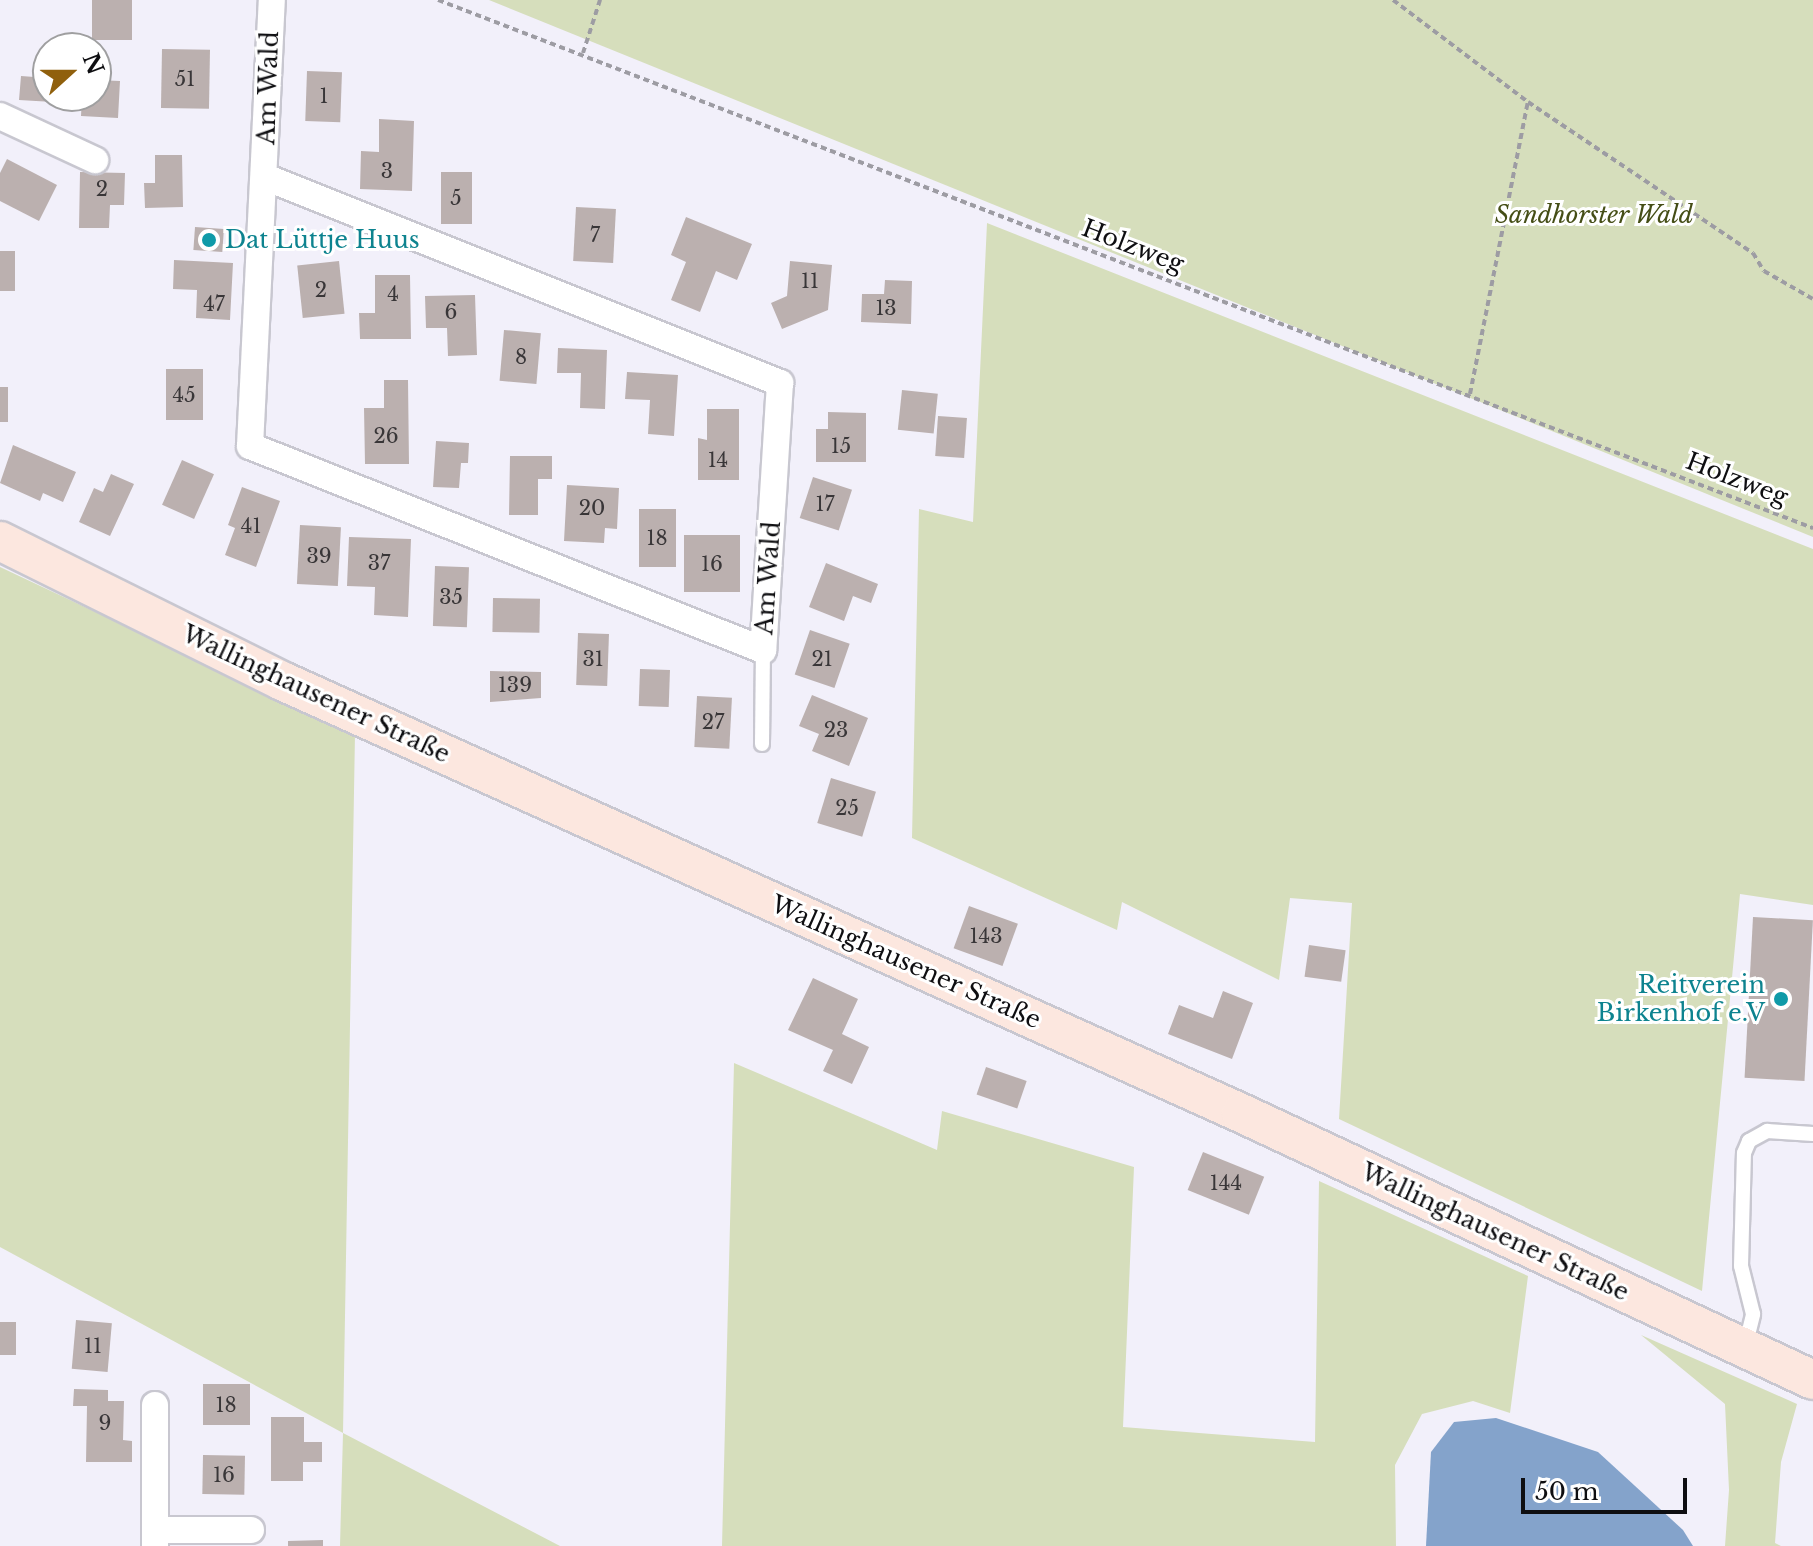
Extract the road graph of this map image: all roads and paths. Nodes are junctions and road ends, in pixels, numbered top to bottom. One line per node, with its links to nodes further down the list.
1 (272, 0): 9 (street, Am Wald)
2 (438, 0): 5 (path, Holzweg)
3 (600, 0): 5 (path)
4 (1393, 0): 6 (path)
5 (583, 53): 11 (path, Holzweg)
6 (1528, 102): 10 (path); 11 (path)
7 (0, 116): 8 (street)
8 (95, 160)
9 (265, 177): 14 (street, Am Wald); 14 (street, Am Wald)
10 (1813, 299)
11 (1470, 395): 12 (path, Holzweg)
12 (1813, 528)
13 (0, 541): 17 (street, Wallinghausener Straße)
14 (763, 650): 15 (lane)
15 (762, 744)
16 (1813, 1134): 17 (lane)
17 (1744, 1348): 18 (street, Wallinghausener Straße)
18 (1813, 1380)
19 (155, 1405): 21 (street)
20 (251, 1530): 21 (street)
21 (155, 1538)

